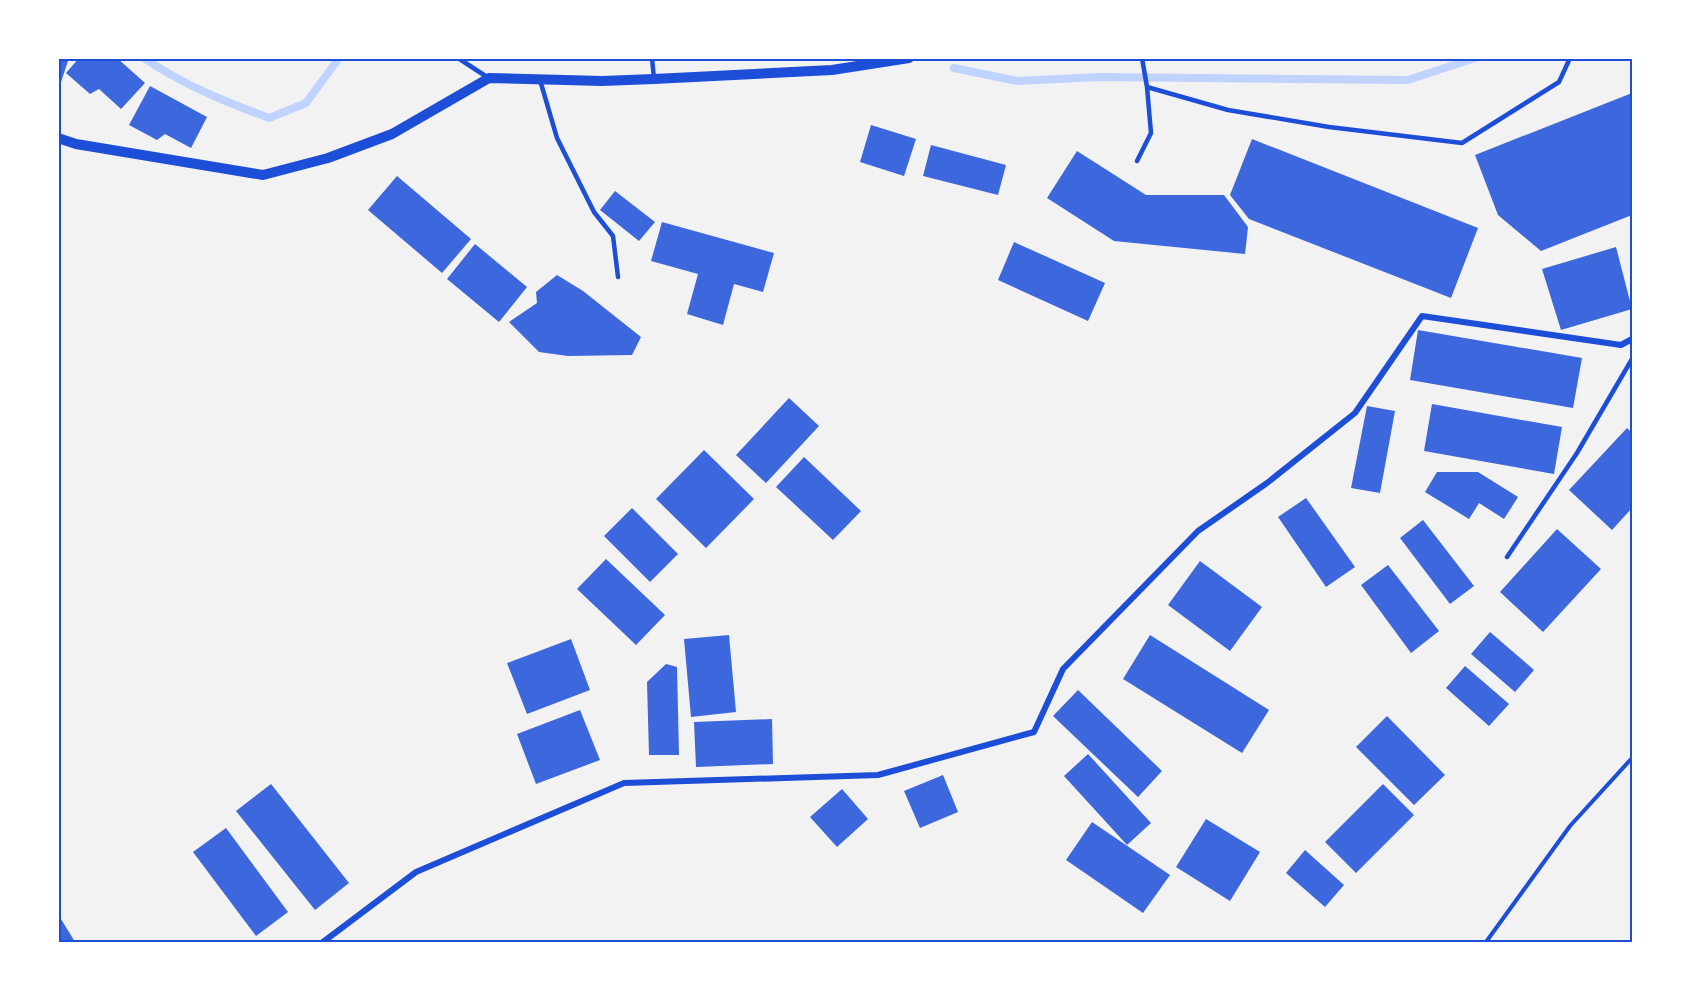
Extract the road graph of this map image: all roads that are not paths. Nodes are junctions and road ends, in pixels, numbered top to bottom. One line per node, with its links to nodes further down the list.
1 (458, 58): 6 (lane)
2 (652, 58): 7 (lane)
3 (909, 58): 7 (street)
4 (1570, 58): 9 (lane)
5 (1142, 59): 9 (lane)
6 (489, 78): 8 (street); 10 (street)
7 (654, 79): 8 (street)
8 (540, 80): 12 (lane)
9 (1147, 86): 11 (lane)
10 (58, 138)
11 (1137, 161)
12 (618, 277)
13 (1632, 339): 16 (street)
14 (1632, 359): 15 (lane)
15 (1507, 557)
16 (323, 942)

